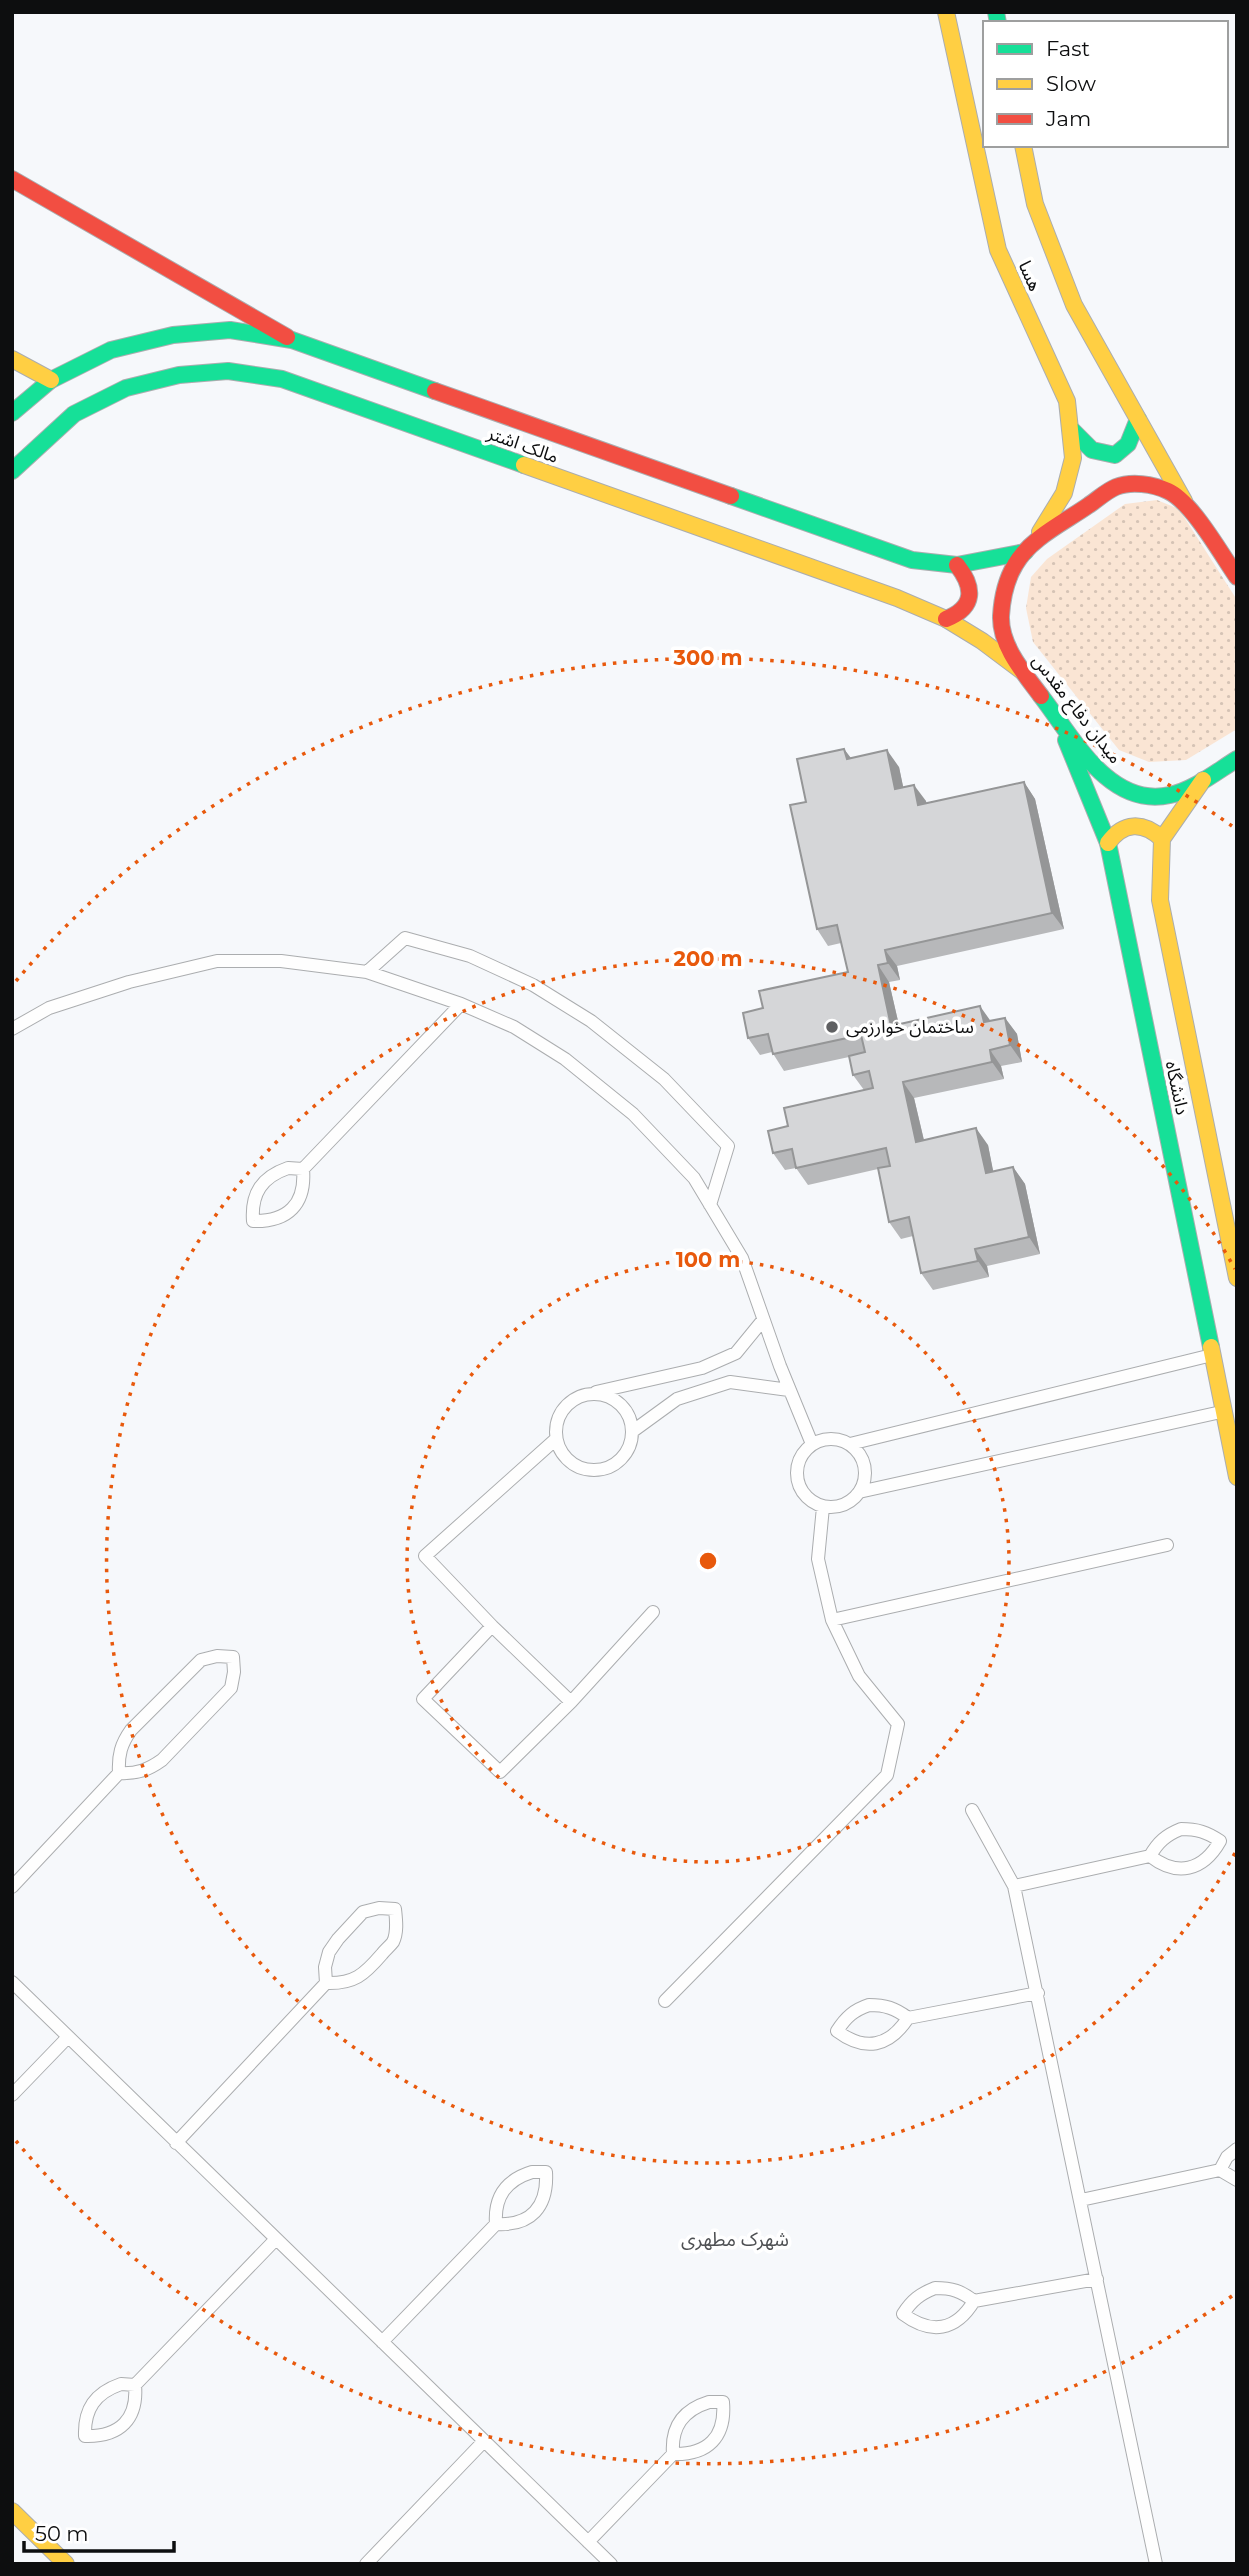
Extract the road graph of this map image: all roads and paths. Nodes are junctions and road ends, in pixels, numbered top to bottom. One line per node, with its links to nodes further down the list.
1 (946, 12): 9 (main road, هسا)
2 (1023, 147): 8 (main road, هسا)
3 (12, 179): 4 (main road)
4 (292, 340): 6 (main road, مالک اشتر); 13 (main road, مالک اشتر)
5 (12, 359): 6 (main road)
6 (51, 380): 7 (main road, مالک اشتر)
7 (12, 413)
8 (1138, 419): 9 (main road); 11 (main road, هسا)
9 (1070, 428): 12 (main road, هسا)
10 (12, 471): 15 (main road, مالک اشتر)
11 (1184, 501): 12 (main road, میدان دفاع مقدس); 14 (main road, میدان دفاع مقدس)
12 (1030, 547): 13 (main road, مالک اشتر); 16 (main road, میدان دفاع مقدس)
13 (957, 565): 15 (main road)
14 (1237, 577)
15 (946, 619): 16 (main road, مالک اشتر)
16 (1022, 671): 17 (main road, میدان دفاع مقدس)
17 (1055, 715): 19 (main road, میدان دفاع مقدس); 21 (main road, دانشگاه)
18 (1237, 759): 19 (main road, میدان دفاع مقدس)
19 (1203, 780): 20 (main road)
20 (1162, 839): 21 (main road); 27 (main road, دانشگاه)
21 (1108, 843): 29 (main road, دانشگاه)
22 (367, 972): 23 (lane); 24 (lane); 26 (lane)
23 (461, 1004): 25 (lane); 26 (lane)
24 (12, 1029)
25 (303, 1169): 25 (lane)
26 (710, 1205): 28 (lane)
27 (1237, 1278)
28 (763, 1320): 30 (lane); 31 (lane)
29 (1212, 1355): 32 (main road, دانشگاه); 36 (lane)
30 (789, 1390): 33 (lane); 35 (lane)
31 (590, 1393): 33 (lane); 34 (lane)
32 (1223, 1411): 37 (main road, دانشگاه); 38 (lane)
33 (633, 1431): 34 (lane)
34 (556, 1439): 43 (lane)
35 (812, 1444): 36 (lane); 39 (lane)
36 (850, 1444): 38 (lane)
37 (1237, 1477)
38 (859, 1492): 39 (lane)
39 (823, 1507): 42 (lane)
40 (1167, 1545): 42 (lane)
41 (653, 1612): 44 (lane)
42 (832, 1620): 53 (lane)
43 (492, 1626): 44 (lane); 44 (lane)
44 (571, 1702)
45 (120, 1773): 45 (lane); 49 (lane)
46 (972, 1810): 48 (lane)
47 (1150, 1856): 47 (lane); 48 (lane)
48 (1014, 1886): 52 (lane)
49 (12, 1887)
50 (12, 1982): 55 (lane)
51 (326, 1983): 51 (lane); 57 (lane)
52 (1038, 1993): 54 (lane); 61 (lane)
53 (665, 2001)
54 (908, 2018): 54 (lane)
55 (68, 2037): 56 (lane); 57 (lane)
56 (12, 2095)
57 (176, 2143): 63 (lane)
58 (1237, 2149): 59 (lane)
59 (1220, 2170): 60 (lane); 61 (lane)
60 (1237, 2180)
61 (1081, 2200): 64 (lane)
62 (496, 2224): 62 (lane); 66 (lane)
63 (275, 2239): 66 (lane); 67 (lane)
64 (1097, 2279): 65 (lane); 72 (lane)
65 (974, 2301): 65 (lane)
66 (382, 2343): 68 (lane)
67 (135, 2385): 67 (lane)
68 (484, 2441): 71 (lane); 74 (lane)
69 (673, 2454): 69 (lane); 71 (lane)
70 (12, 2511): 73 (main road)
71 (588, 2542): 75 (lane)
72 (1155, 2563)
73 (66, 2564)
74 (366, 2564)
75 (611, 2564)

